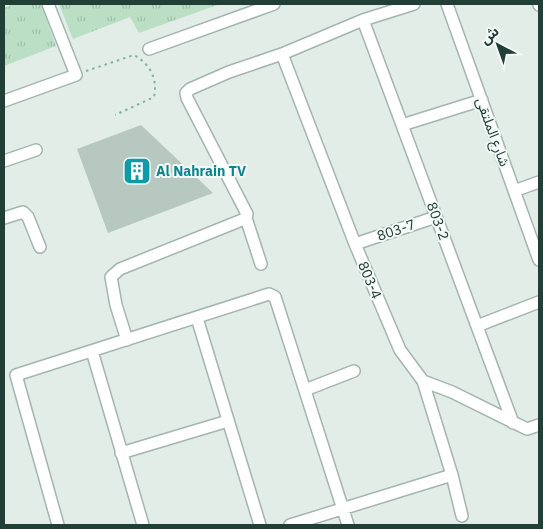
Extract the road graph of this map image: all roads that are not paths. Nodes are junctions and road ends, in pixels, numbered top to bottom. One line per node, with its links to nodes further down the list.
1 (48, 4): 9 (street)
2 (274, 4): 6 (street)
3 (414, 4): 5 (street)
4 (447, 4): 8 (street, شارع الملتقى)
5 (363, 20): 7 (street); 10 (street, 803-2)
6 (149, 49)
7 (282, 54): 17 (street); 18 (street, 803-4)
8 (482, 100): 10 (street); 14 (street, شارع الملتقى)
9 (4, 101)
10 (402, 125): 15 (street, 803-2)
11 (36, 150): 12 (street)
12 (4, 161)
13 (539, 182): 14 (street)
14 (514, 191): 20 (street, شارع الملتقى)
15 (436, 217): 18 (street, 803-7); 24 (street, 803-2)
16 (4, 218): 19 (street)
17 (246, 218): 21 (street); 25 (street)
18 (355, 244): 28 (street, 803-4)
19 (40, 247)
20 (539, 260)
21 (261, 264)
22 (539, 302): 24 (street)
23 (197, 318): 25 (street); 29 (street); 30 (street)
24 (477, 326): 31 (street, 803-2)
25 (127, 340): 26 (street)
26 (92, 351): 33 (street); 37 (street)
27 (354, 371): 29 (street)
28 (423, 381): 31 (street); 34 (street)
29 (305, 390): 35 (street)
30 (228, 421): 33 (street); 39 (street)
31 (513, 423): 32 (street)
32 (539, 425)
33 (121, 453): 38 (street)
34 (452, 475): 35 (street); 36 (street)
35 (343, 509): 40 (street); 41 (street)
36 (462, 516)
37 (58, 525)
38 (143, 525)
39 (260, 525)
40 (290, 525)
41 (348, 525)

